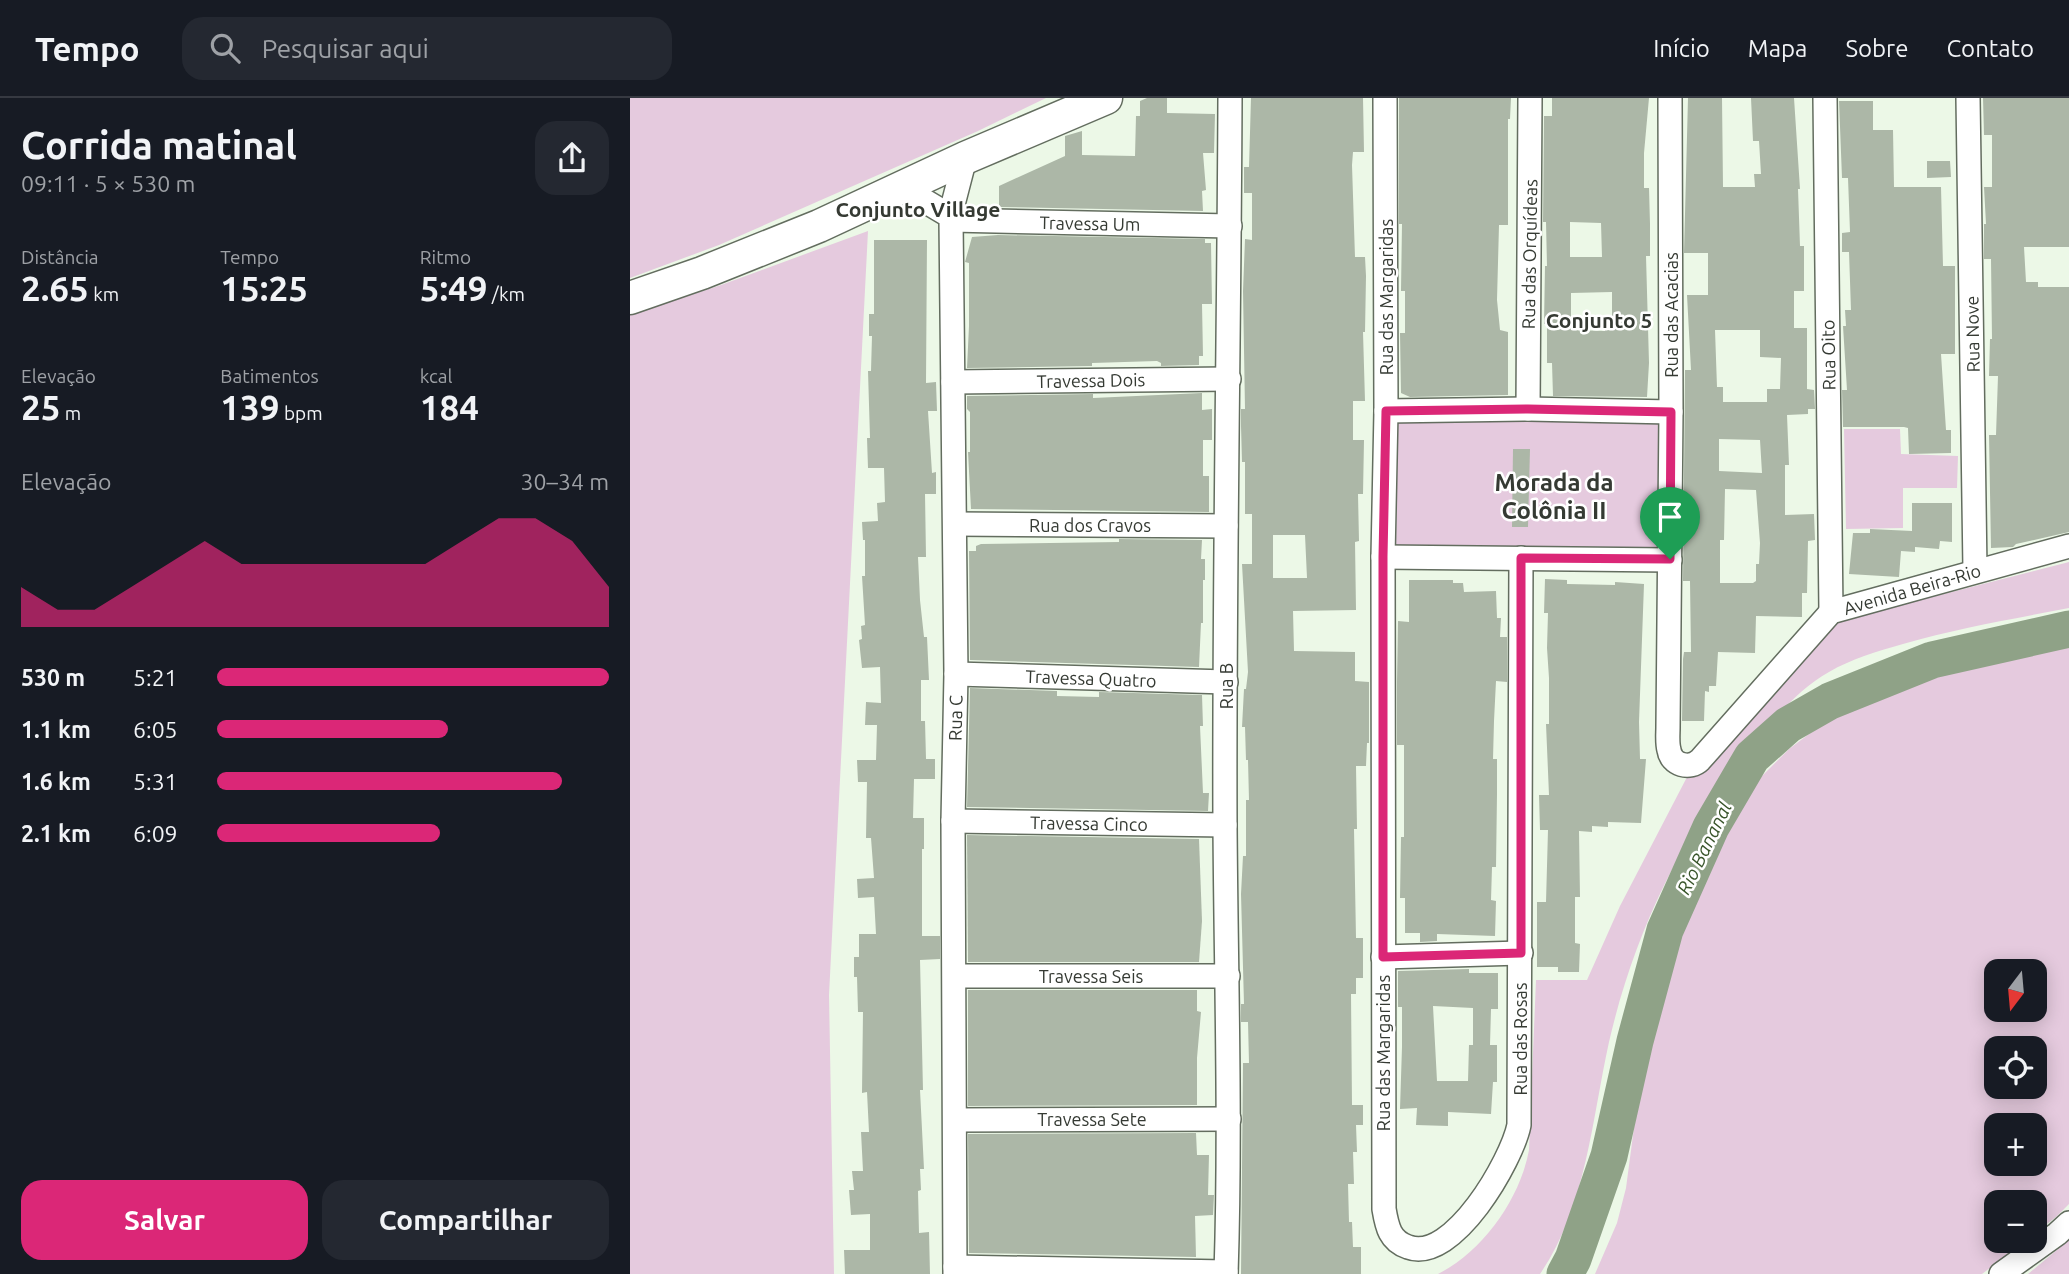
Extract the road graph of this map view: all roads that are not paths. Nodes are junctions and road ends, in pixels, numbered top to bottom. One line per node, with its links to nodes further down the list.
1 (1105, 98): 8 (main road)
2 (1230, 98): 11 (street, Rua B)
3 (1385, 98): 16 (street, Rua das Margaridas)
4 (1530, 98): 15 (street, Rua das Orquídeas)
5 (1670, 98): 17 (street, Rua das Acacias)
6 (1825, 98): 25 (street, Rua Oito)
7 (1968, 98): 24 (street, Rua Nove)
8 (965, 158): 9 (main road); 10 (street, Rua C)
9 (903, 188): 10 (street); 12 (main road)
10 (951, 218): 11 (street, Travessa Um); 14 (street, Rua C)
11 (1230, 226): 13 (street, Rua B)
12 (630, 298)
13 (1229, 379): 14 (street, Travessa Dois); 19 (street, Rua B)
14 (953, 382): 18 (street, Rua C)
15 (1528, 409): 16 (street); 17 (street)
16 (1386, 411): 21 (street, Rua das Margaridas)
17 (1671, 412): 23 (street, Rua das Acacias)
18 (955, 524): 19 (street, Rua dos Cravos); 26 (street, Rua C)
19 (1226, 526): 27 (street, Rua B)
20 (2069, 546): 24 (street, Avenida Beira-Rio)
21 (1383, 557): 22 (street); 32 (street, Rua das Margaridas)
22 (1521, 558): 23 (street); 31 (street, Rua das Rosas)
23 (1670, 559): 28 (street, Rua das Acacias)
24 (1975, 570): 25 (street, Avenida Beira-Rio)
25 (1830, 612): 28 (street, Avenida Beira-Rio)
26 (956, 674): 27 (street, Travessa Quatro); 29 (street, Rua C)
27 (1226, 682): 30 (street, Rua B)
28 (1696, 764)
29 (953, 821): 30 (street, Travessa Cinco); 33 (street, Rua C)
30 (1225, 825): 34 (street, Rua B)
31 (1521, 953): 32 (street); 37 (street, Rua das Rosas)
32 (1383, 957): 37 (street, Rua das Margaridas)
33 (955, 976): 34 (street, Travessa Seis); 36 (street, Rua C)
34 (1228, 976): 35 (street, Rua B)
35 (1229, 1118): 36 (street, Travessa Sete); 40 (street, Rua B)
36 (955, 1120): 39 (street, Rua C)
37 (1384, 1209)
38 (2069, 1223): 41 (street)
39 (955, 1270): 40 (street)
40 (1226, 1273)
41 (2001, 1274)

